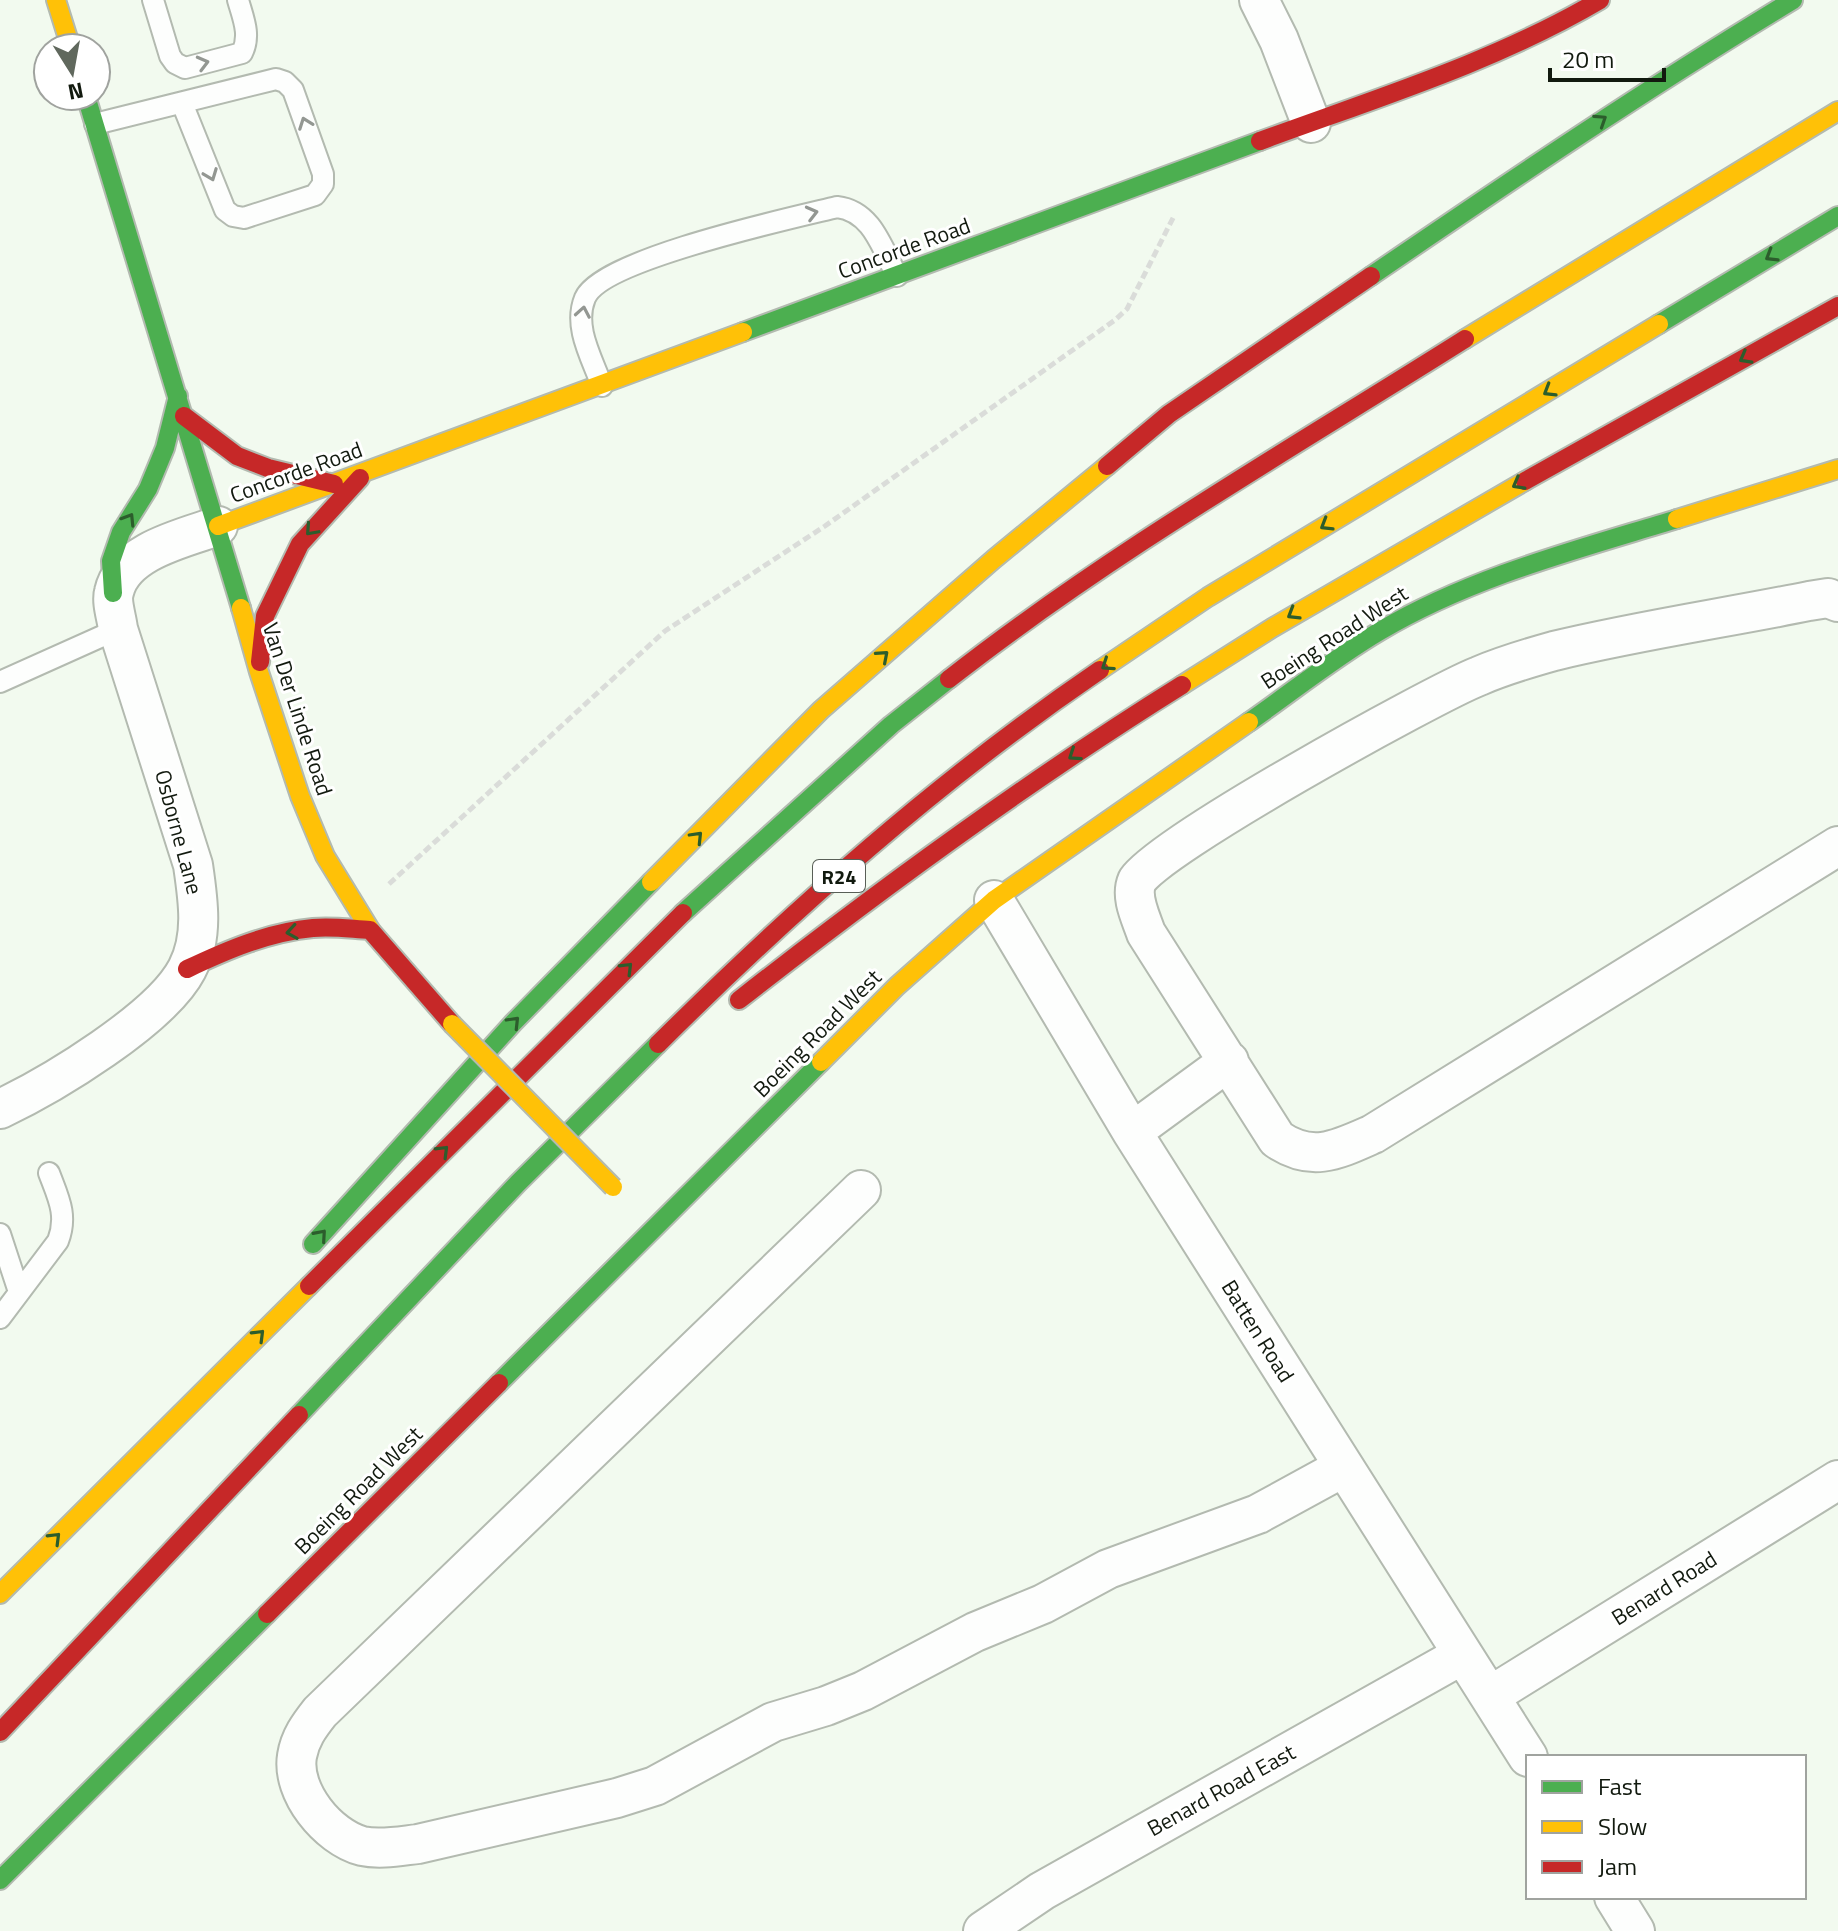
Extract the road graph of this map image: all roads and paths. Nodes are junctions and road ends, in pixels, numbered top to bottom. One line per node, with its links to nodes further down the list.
1 (56, 0): 7 (main road)
2 (153, 0): 3 (lane, one-way to 3)
3 (238, 0)
4 (1259, 0): 11 (street)
5 (1600, 0): 11 (main road, Concorde Road)
6 (1793, 0): 43 (main road, one-way to 6)
7 (66, 32)
8 (182, 103): 8 (lane, one-way to 8); 12 (lane)
9 (1838, 111): 49 (main road, one-way to 9)
10 (91, 112): 12 (main road, Van Der Linde Road)
11 (1311, 123): 13 (main road, Concorde Road)
12 (95, 124): 18 (main road, Van Der Linde Road)
13 (1200, 163): 15 (main road, Concorde Road); 30 (path)
14 (1838, 216): 39 (main road, R24, one-way to 39)
15 (897, 276): 17 (main road, Concorde Road); 17 (lane, one-way to 15)
16 (1838, 306): 33 (main road, one-way to 33)
17 (602, 386): 21 (main road, Concorde Road)
18 (178, 396): 19 (main road, Van Der Linde Road); 25 (main road, one-way to 18)
19 (184, 416): 22 (main road); 23 (main road, Van Der Linde Road)
20 (1838, 469): 29 (main road, Boeing Road West)
21 (364, 473): 22 (main road, Concorde Road); 26 (main road, one-way to 26)
22 (334, 484): 23 (main road, Concorde Road)
23 (218, 526): 25 (street); 26 (main road, Van Der Linde Road)
24 (1838, 602): 35 (street)
25 (116, 611): 27 (lane); 32 (street, Osborne Lane)
26 (259, 672): 30 (main road, Van Der Linde Road)
27 (0, 682)
28 (1838, 846): 35 (street)
29 (994, 900): 37 (street, Batten Road); 55 (main road, Boeing Road West)
30 (357, 910): 31 (main road, Van Der Linde Road)
31 (370, 930): 32 (main road, one-way to 32); 41 (main road, Van Der Linde Road, bridge)
32 (187, 969): 36 (street, Osborne Lane)
33 (726, 1011)
34 (677, 1052): 39 (main road)
35 (1229, 1061): 37 (street)
36 (0, 1109)
37 (1132, 1132): 47 (street, Batten Road)
38 (49, 1173): 44 (lane)
39 (518, 1183): 53 (main road, R24)
40 (861, 1190): 47 (street)
41 (618, 1192)
42 (0, 1234): 44 (lane)
43 (302, 1257)
44 (19, 1292): 45 (lane)
45 (0, 1318)
46 (243, 1326): 49 (main road)
47 (1344, 1467): 51 (street, Batten Road)
48 (1838, 1480): 52 (street, Benard Road)
49 (107, 1486): 50 (main road, one-way to 49)
50 (0, 1594)
51 (1462, 1655): 52 (street, Batten Road); 57 (street, Benard Road East)
52 (1490, 1696): 54 (street, Batten Road)
53 (0, 1732)
54 (1527, 1755)
55 (0, 1880)
56 (1615, 1899): 58 (street)
57 (983, 1931)
58 (1635, 1931)

